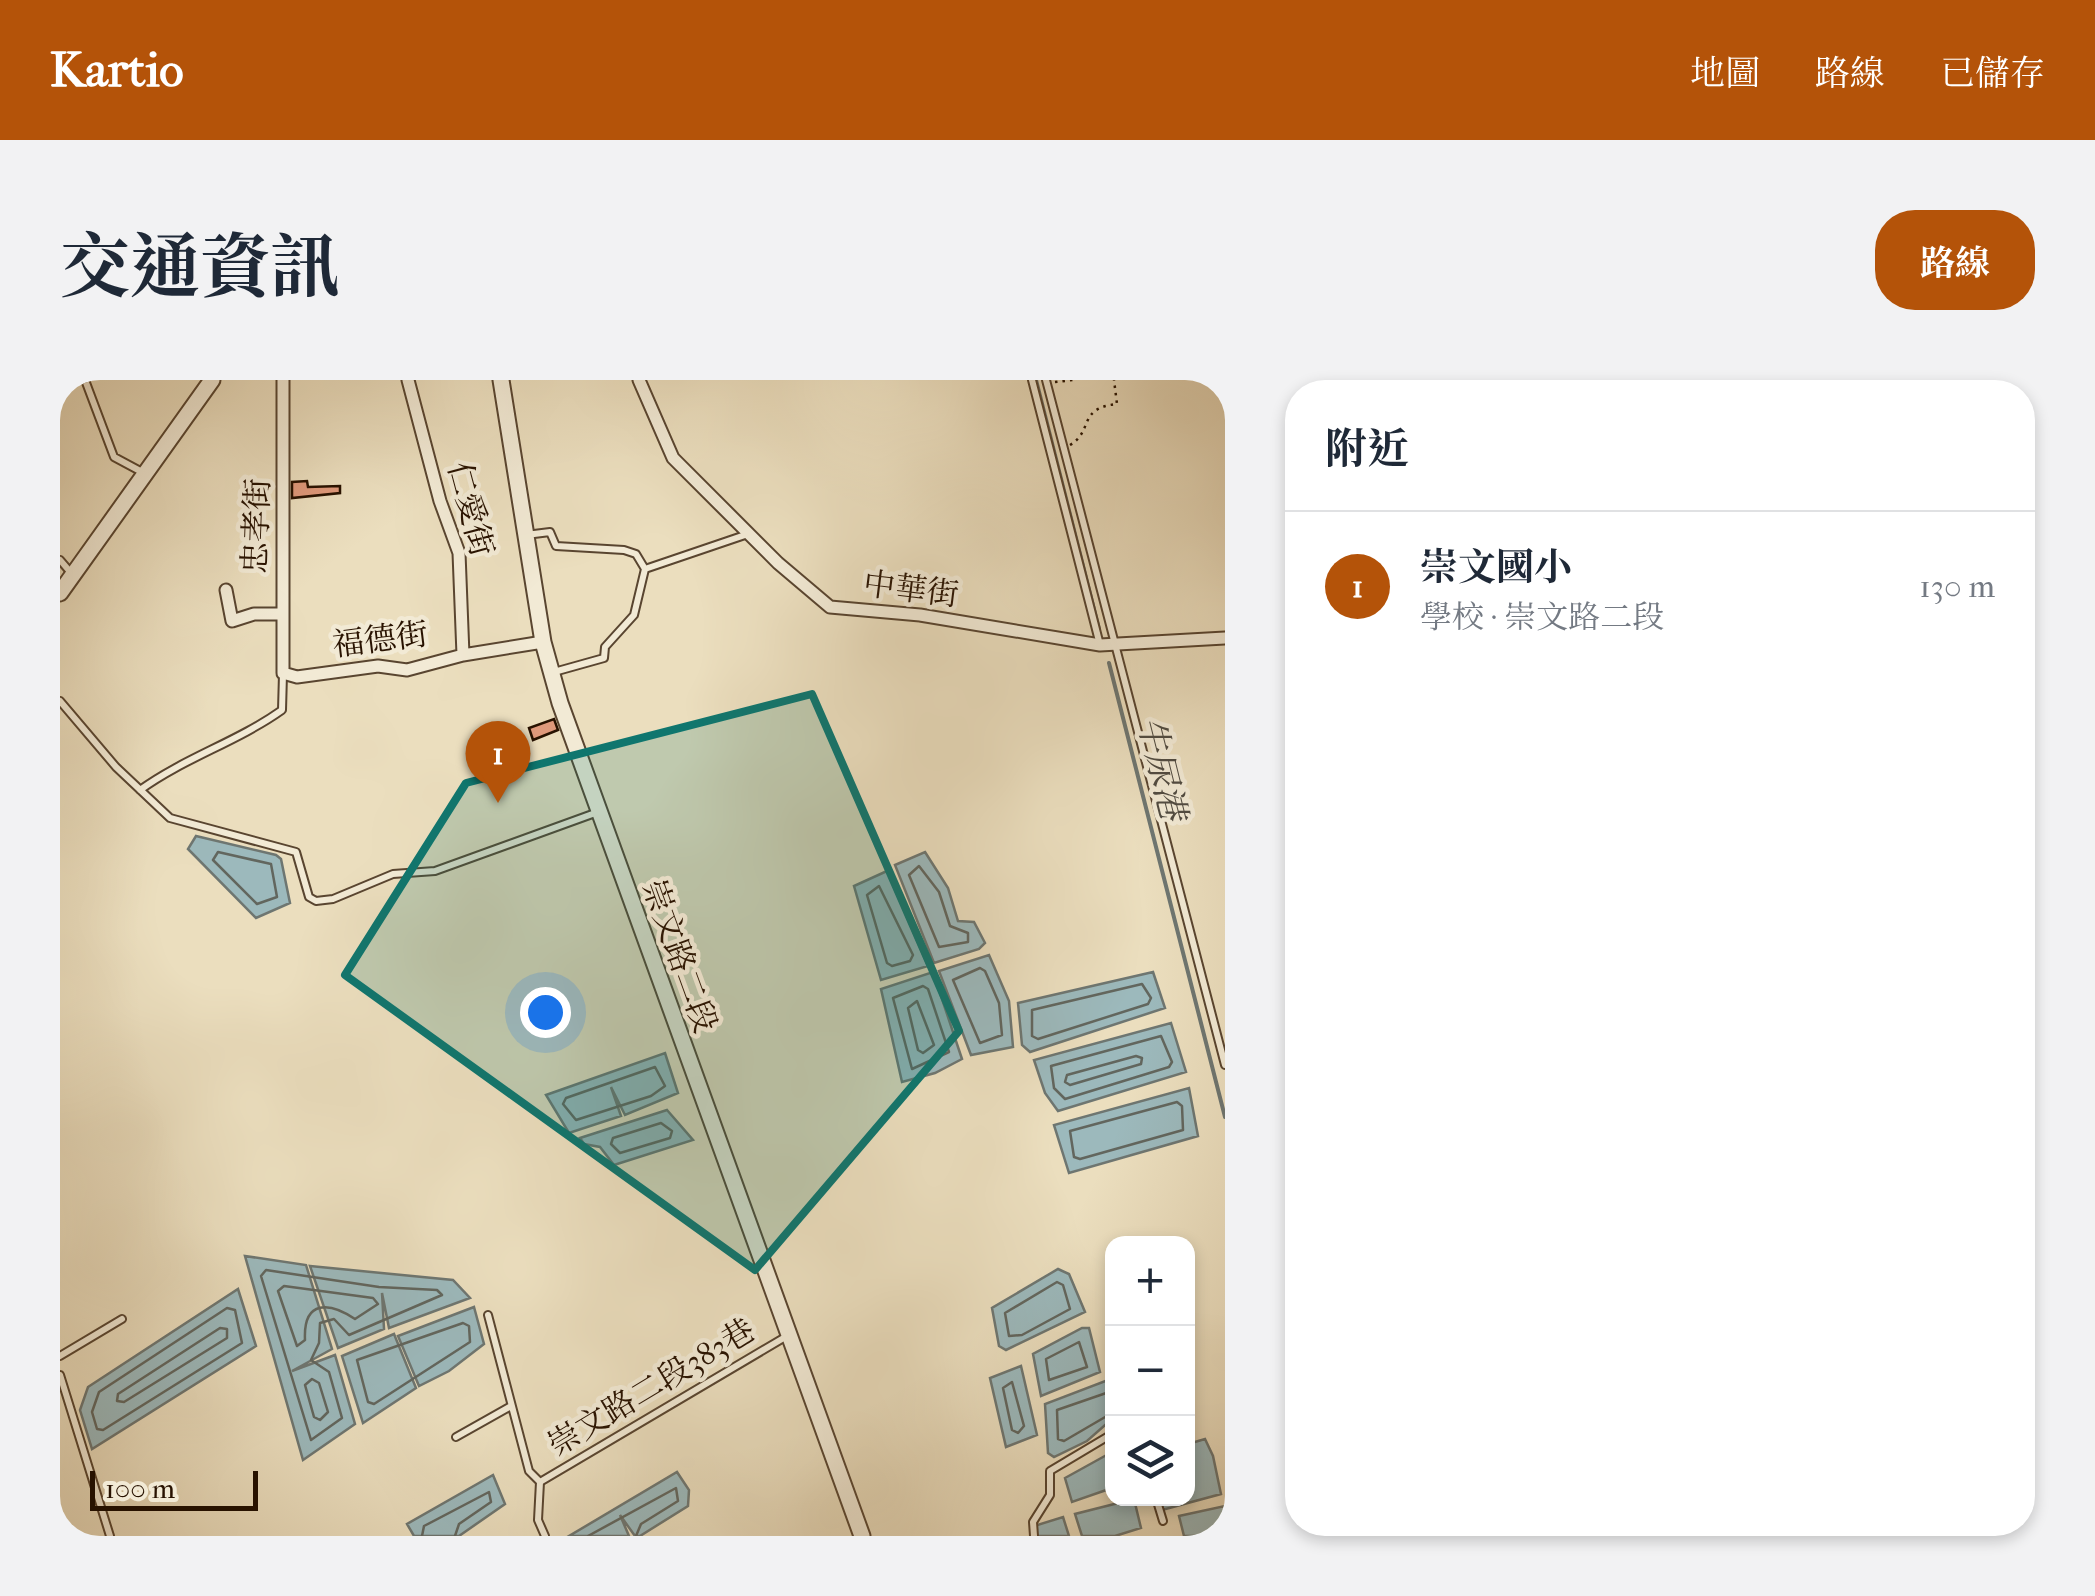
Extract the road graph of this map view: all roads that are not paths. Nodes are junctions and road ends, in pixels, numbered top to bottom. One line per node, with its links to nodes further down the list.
1 (85, 380): 9 (lane)
2 (212, 380): 9 (street)
3 (283, 380): 17 (street, 忠孝街)
4 (408, 380): 22 (street, 仁愛街)
5 (501, 380): 10 (street, 崇文路二段)
6 (640, 380): 11 (street, 中華街)
7 (1032, 380): 20 (lane)
8 (1046, 380): 21 (lane)
9 (143, 472): 14 (street)
10 (526, 534): 13 (lane); 19 (street, 崇文路二段)
11 (749, 534): 13 (lane); 20 (street, 中華街)
12 (60, 560): 14 (lane)
13 (645, 569): 24 (lane)
14 (72, 575): 16 (street)
15 (226, 590): 17 (street)
16 (60, 594)
17 (282, 614): 23 (street, 忠孝街)
18 (1225, 638): 21 (street, 中華街)
19 (543, 642): 22 (street, 福德街); 24 (street, 崇文路二段)
20 (1100, 644): 21 (street, 中華街)
21 (1114, 644): 28 (lane)
22 (464, 655): 23 (street, 福德街)
23 (283, 673): 26 (lane)
24 (552, 673): 27 (street, 崇文路二段)
25 (60, 700): 26 (lane)
26 (140, 790): 27 (lane)
27 (599, 812): 31 (street, 崇文路二段)
28 (1225, 1064)
29 (488, 1314): 34 (lane, 崇文路二段383巷)
30 (122, 1319): 32 (lane)
31 (788, 1336): 37 (lane, 崇文路二段383巷); 42 (street, 崇文路二段)
32 (60, 1356)
33 (60, 1375): 40 (lane)
34 (512, 1406): 35 (lane); 37 (lane, 崇文路二段383巷)
35 (456, 1437)
36 (1105, 1438): 43 (lane)
37 (540, 1482): 41 (lane, 崇文路二段383巷)
38 (1159, 1506): 39 (lane)
39 (1163, 1520)
40 (110, 1536)
41 (545, 1536)
42 (862, 1536)
43 (1034, 1536)

